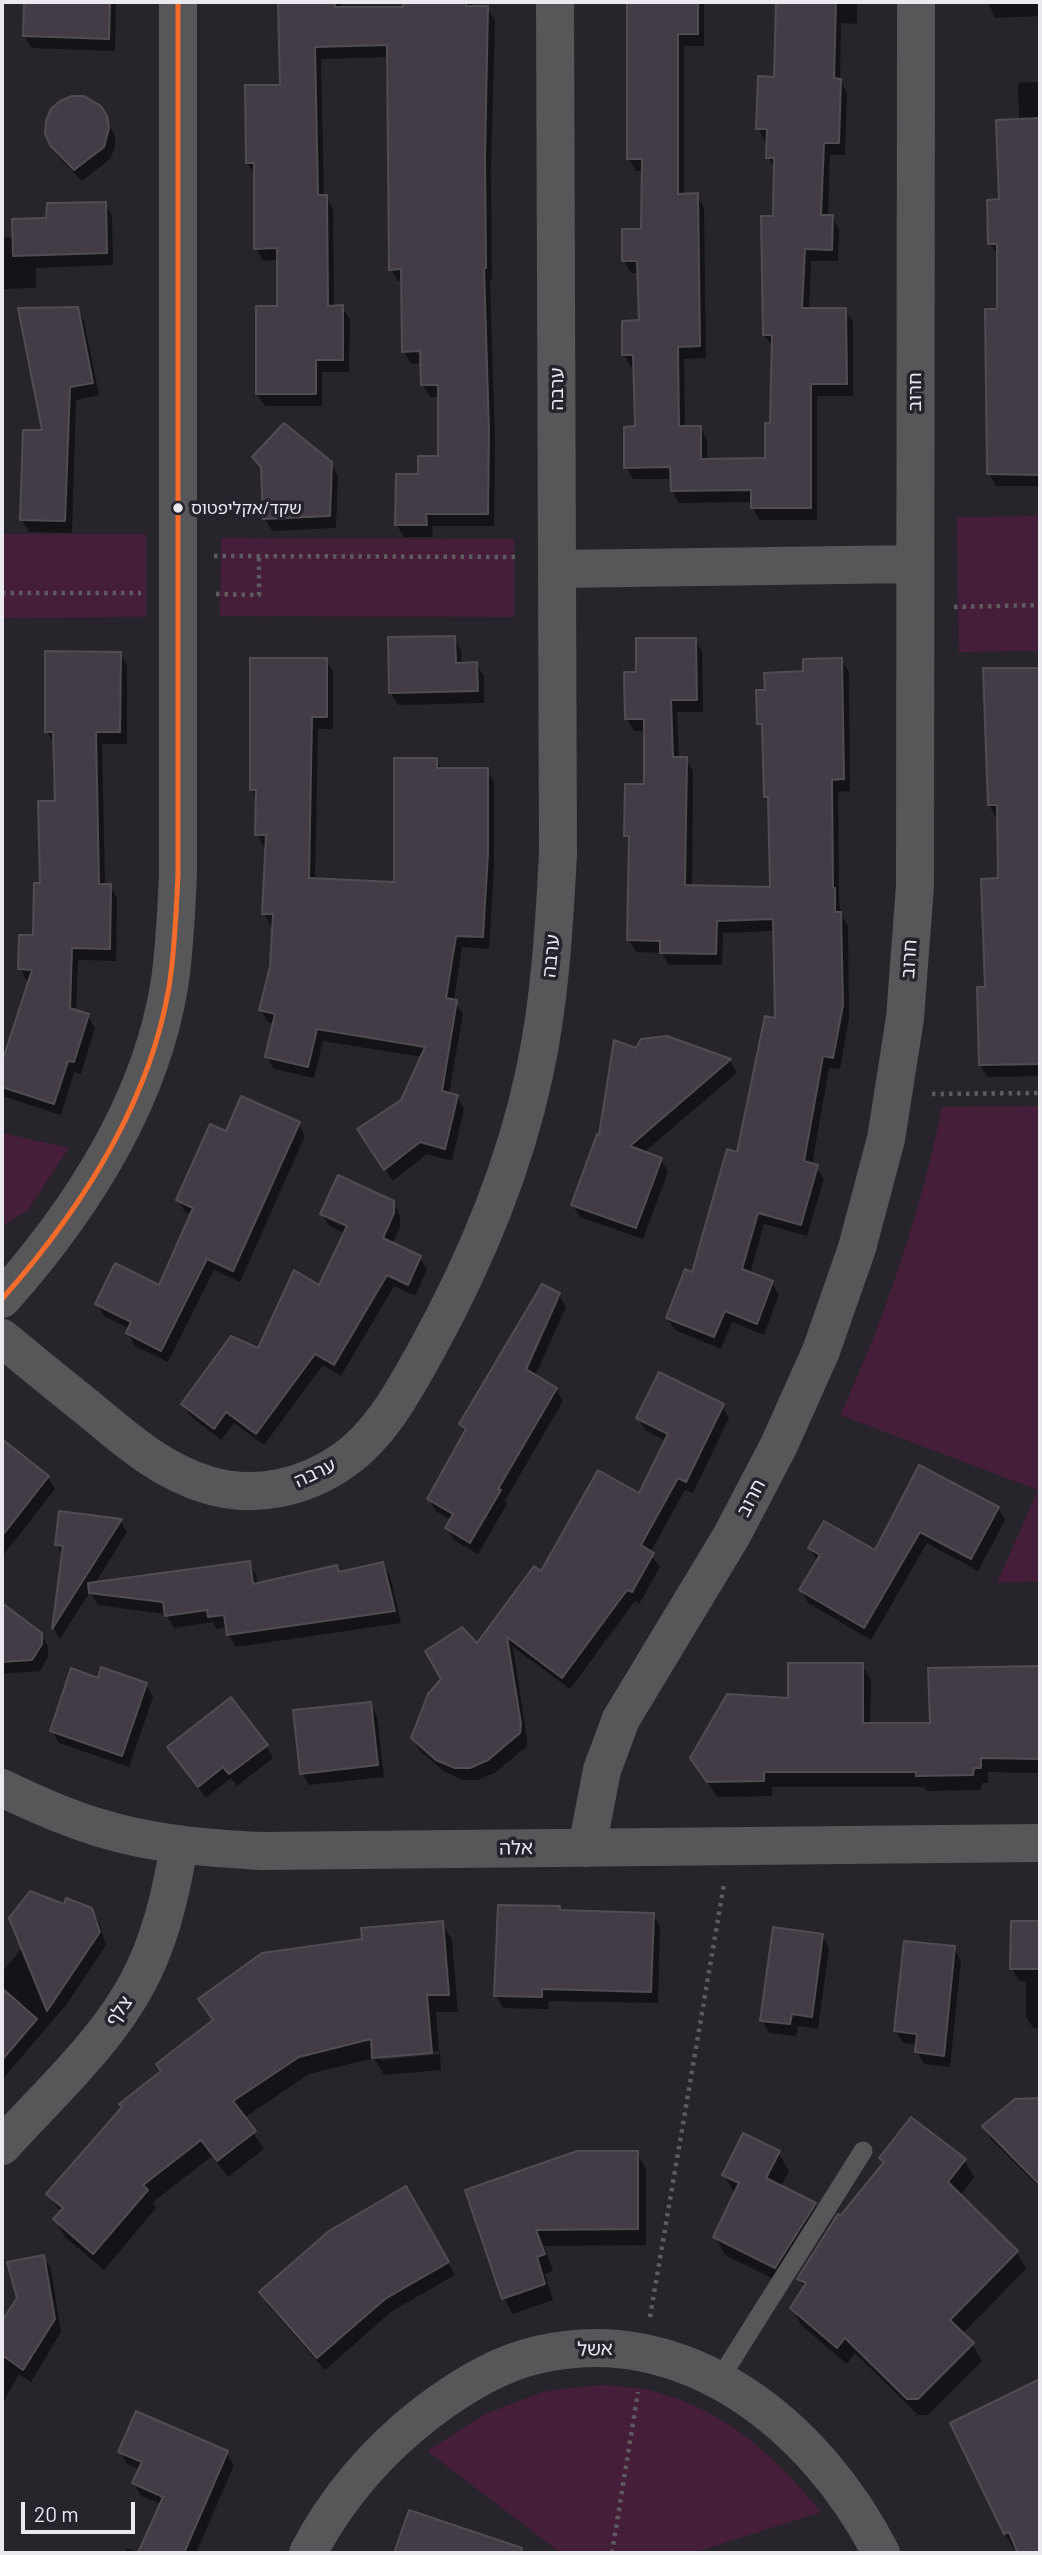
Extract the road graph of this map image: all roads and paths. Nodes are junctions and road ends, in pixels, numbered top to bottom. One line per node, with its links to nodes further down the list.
1 (178, 2): 4 (street)
2 (555, 2): 5 (street, ערבה)
3 (916, 2): 6 (street, חרוב)
4 (178, 556): 5 (path); 11 (street)
5 (557, 563): 6 (street); 12 (street, ערבה)
6 (915, 564): 8 (street, חרוב)
7 (1040, 605): 8 (path)
8 (915, 608): 10 (street, חרוב)
9 (1040, 1093): 10 (path)
10 (893, 1094): 17 (street, חרוב)
11 (2, 1299)
12 (2, 1338)
13 (2, 1788): 15 (street, אלה)
14 (1040, 1843): 16 (street, אלה)
15 (179, 1844): 17 (street, אלה); 18 (street, צלף)
16 (730, 1846): 17 (street, אלה); 20 (path)
17 (587, 1848)
18 (2, 2146)
19 (863, 2151): 21 (lane)
20 (645, 2352): 21 (street, אשל); 22 (street, אשל); 23 (path)
21 (719, 2380): 24 (street, אשל)
22 (308, 2553)
23 (612, 2553)
24 (881, 2553)

